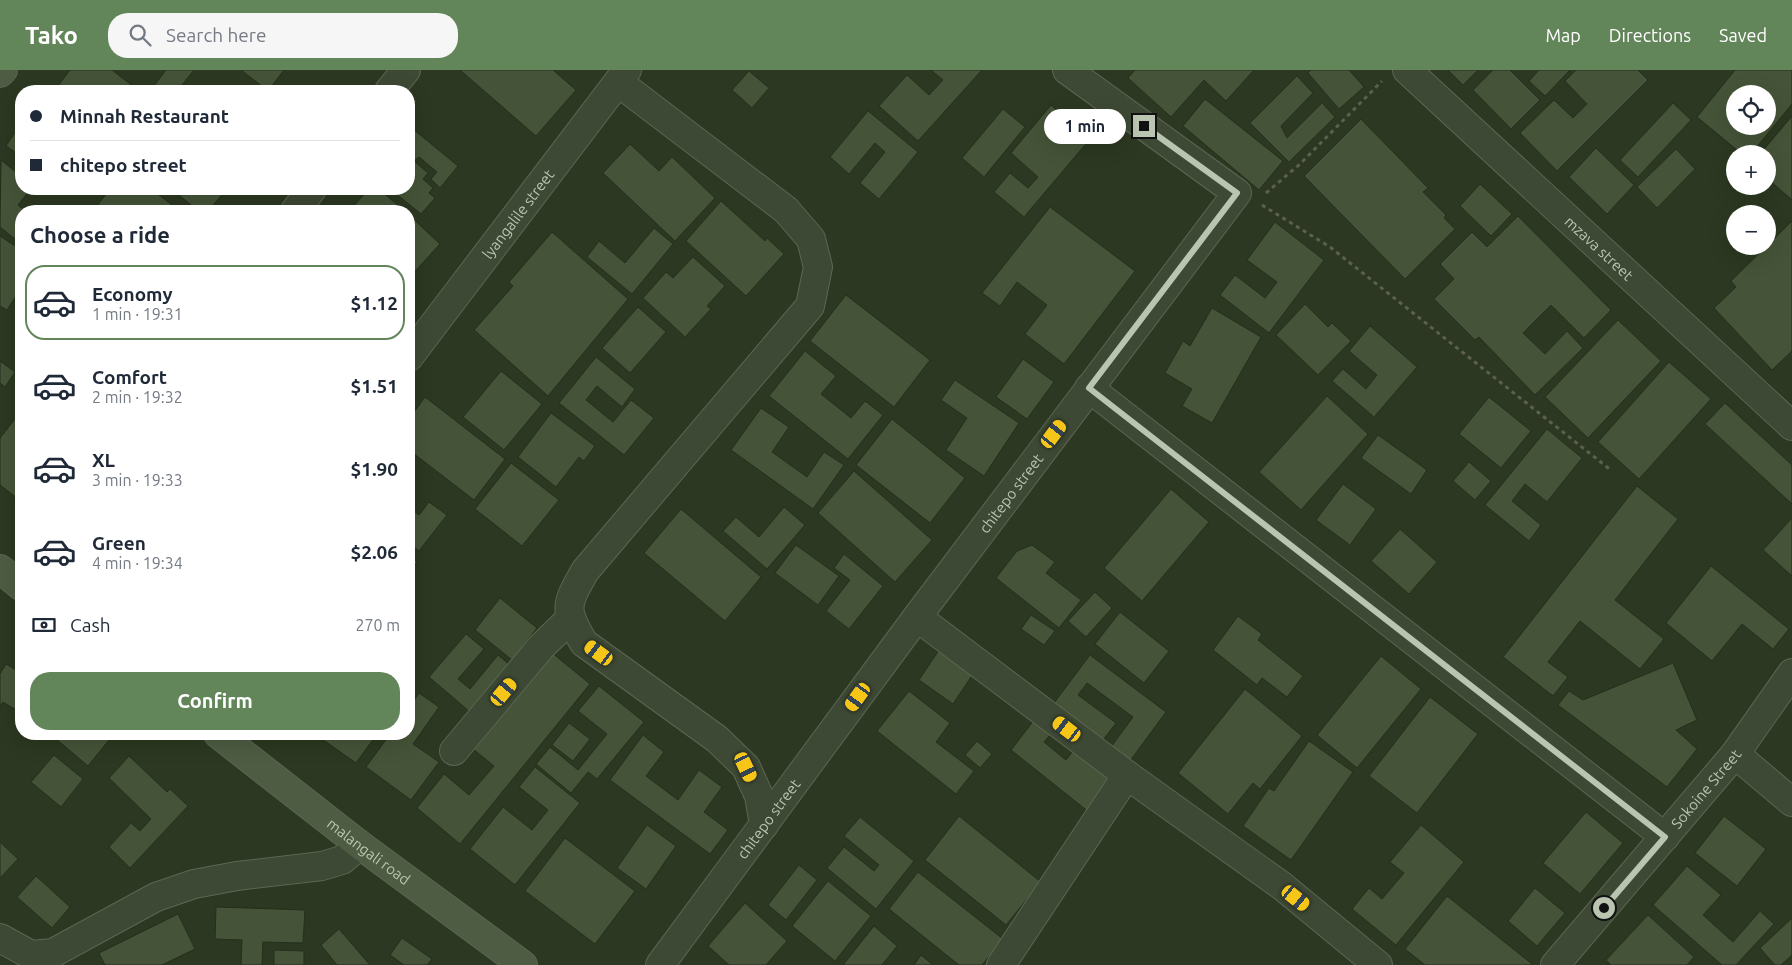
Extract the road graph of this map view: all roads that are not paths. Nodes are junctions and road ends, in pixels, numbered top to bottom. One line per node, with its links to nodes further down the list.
1 (3, 70): 4 (street)
2 (406, 70): 7 (street)
3 (1067, 70): 11 (street, chitepo street)
4 (0, 73)
5 (1397, 73): 12 (street, mzava street)
6 (622, 76): 10 (street, lyangalile street); 14 (street)
7 (394, 85)
8 (307, 195): 9 (street)
9 (299, 205)
10 (415, 349)
11 (1089, 388): 13 (street, chitepo street); 22 (street)
12 (1792, 426)
13 (918, 617): 19 (street); 21 (street, chitepo street)
14 (570, 619): 17 (street); 21 (street)
15 (1792, 673): 18 (street, Sokoine Street)
16 (226, 740): 23 (street, malangali road)
17 (454, 751)
18 (1735, 754): 20 (street); 22 (street, Sokoine Street)
19 (1127, 774): 27 (street); 28 (street)
20 (1792, 802)
21 (764, 825): 26 (street, chitepo street)
22 (1665, 837): 29 (street, Sokoine Street)
23 (360, 845): 24 (street); 25 (street, malangali road)
24 (0, 938)
25 (523, 965)
26 (660, 965)
27 (1001, 965)
28 (1378, 965)
29 (1554, 965)

